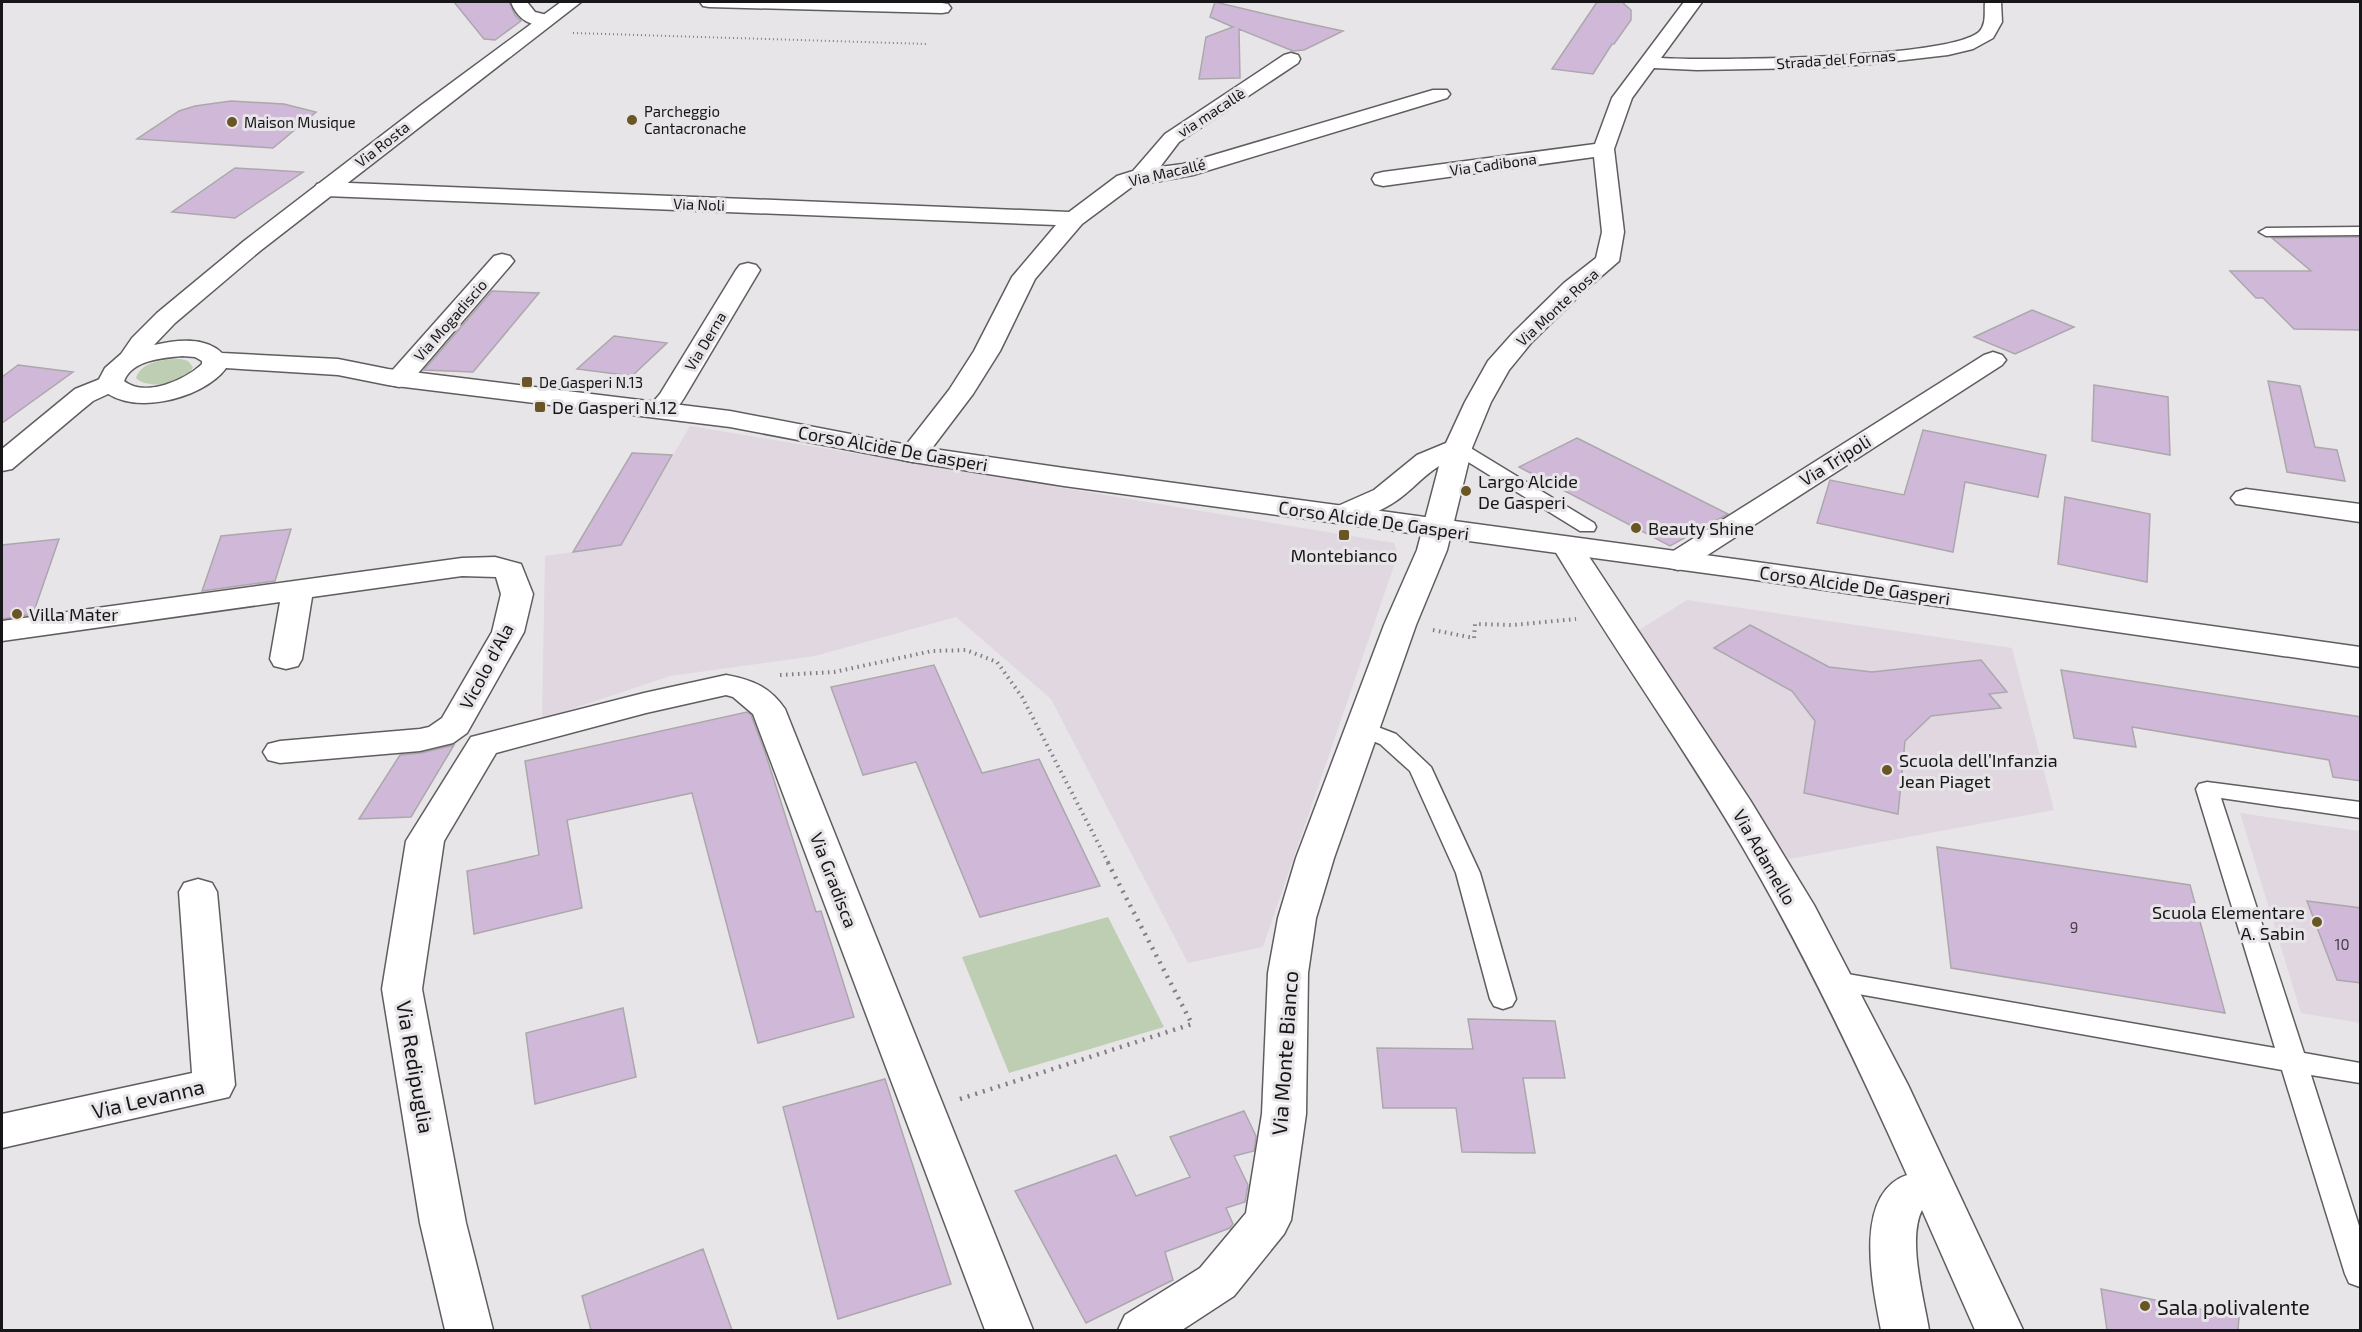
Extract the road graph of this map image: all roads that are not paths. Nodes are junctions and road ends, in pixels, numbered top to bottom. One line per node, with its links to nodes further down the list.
1 (519, 2): 7 (street)
2 (572, 2): 7 (street, Via Rosta)
3 (709, 2): 6 (street)
4 (1693, 2): 9 (street, Via Monte Rosa)
5 (1993, 2): 9 (street, Strada del Fornas)
6 (942, 8)
7 (538, 26): 14 (street, Via Rosta)
8 (1291, 59): 12 (street, via macallè)
9 (1647, 62): 11 (street, Via Monte Rosa)
10 (1440, 93): 12 (street, Via Macallé)
11 (1604, 149): 13 (street, Via Cadibona); 29 (street, Via Monte Rosa)
12 (1141, 176): 15 (street, Via Macallé)
13 (1383, 179)
14 (325, 189): 15 (street, Via Noli); 20 (street, Via Rosta)
15 (1074, 219): 30 (street, Via Macallé)
16 (2361, 231): 17 (lane)
17 (2266, 232)
18 (502, 261): 25 (street, Via Mogadiscio)
19 (748, 270): 28 (street, Via Derna)
20 (198, 293): 21 (street, Via Rosta); 22 (street, Via Rosta)
21 (182, 348): 22 (street); 23 (street, Corso Alcide De Gasperi)
22 (131, 360): 26 (street, Via Rosta)
23 (215, 360): 25 (street, Corso Alcide De Gasperi); 27 (street)
24 (1993, 360): 37 (street, Via Tripoli)
25 (393, 378): 27 (street, Corso Alcide De Gasperi); 28 (street, Corso Alcide De Gasperi)
26 (110, 383): 27 (street, Corso Alcide De Gasperi); 31 (street)
27 (187, 387)
28 (660, 410): 30 (street, Corso Alcide De Gasperi)
29 (1458, 448): 34 (street); 35 (street); 36 (lane)
30 (913, 453): 34 (street, Corso Alcide De Gasperi)
31 (2, 463)
32 (2246, 498): 33 (street)
33 (2361, 513)
34 (1341, 515): 35 (street, Corso Alcide De Gasperi)
35 (1437, 528): 36 (street, Corso Alcide De Gasperi); 42 (street, Via Monte Bianco)
36 (1577, 536): 37 (street, Corso Alcide De Gasperi); 47 (street, Via Adamello)
37 (1678, 561): 40 (street, Corso Alcide De Gasperi)
38 (298, 589): 39 (street, Vicolo d'Ala); 41 (street); 44 (street, Vicolo d'Ala)
39 (2, 631)
40 (2361, 657)
41 (286, 659)
42 (1362, 728): 48 (lane); 56 (street, Via Monte Bianco)
43 (483, 745): 54 (street, Via Redipuglia); 55 (street, Via Gradisca)
44 (280, 752)
45 (2361, 810): 49 (lane)
46 (198, 892): 51 (street, Via Levanna)
47 (1836, 981): 49 (lane); 52 (street, Via Adamello)
48 (1503, 999)
49 (2293, 1061): 50 (lane); 53 (lane)
50 (2361, 1073)
51 (2, 1131)
52 (1927, 1154): 57 (street); 58 (street, Via Adamello)
53 (2361, 1274)
54 (469, 1330)
55 (1009, 1330)
56 (1142, 1330)
57 (1905, 1330)
58 (1999, 1330)

